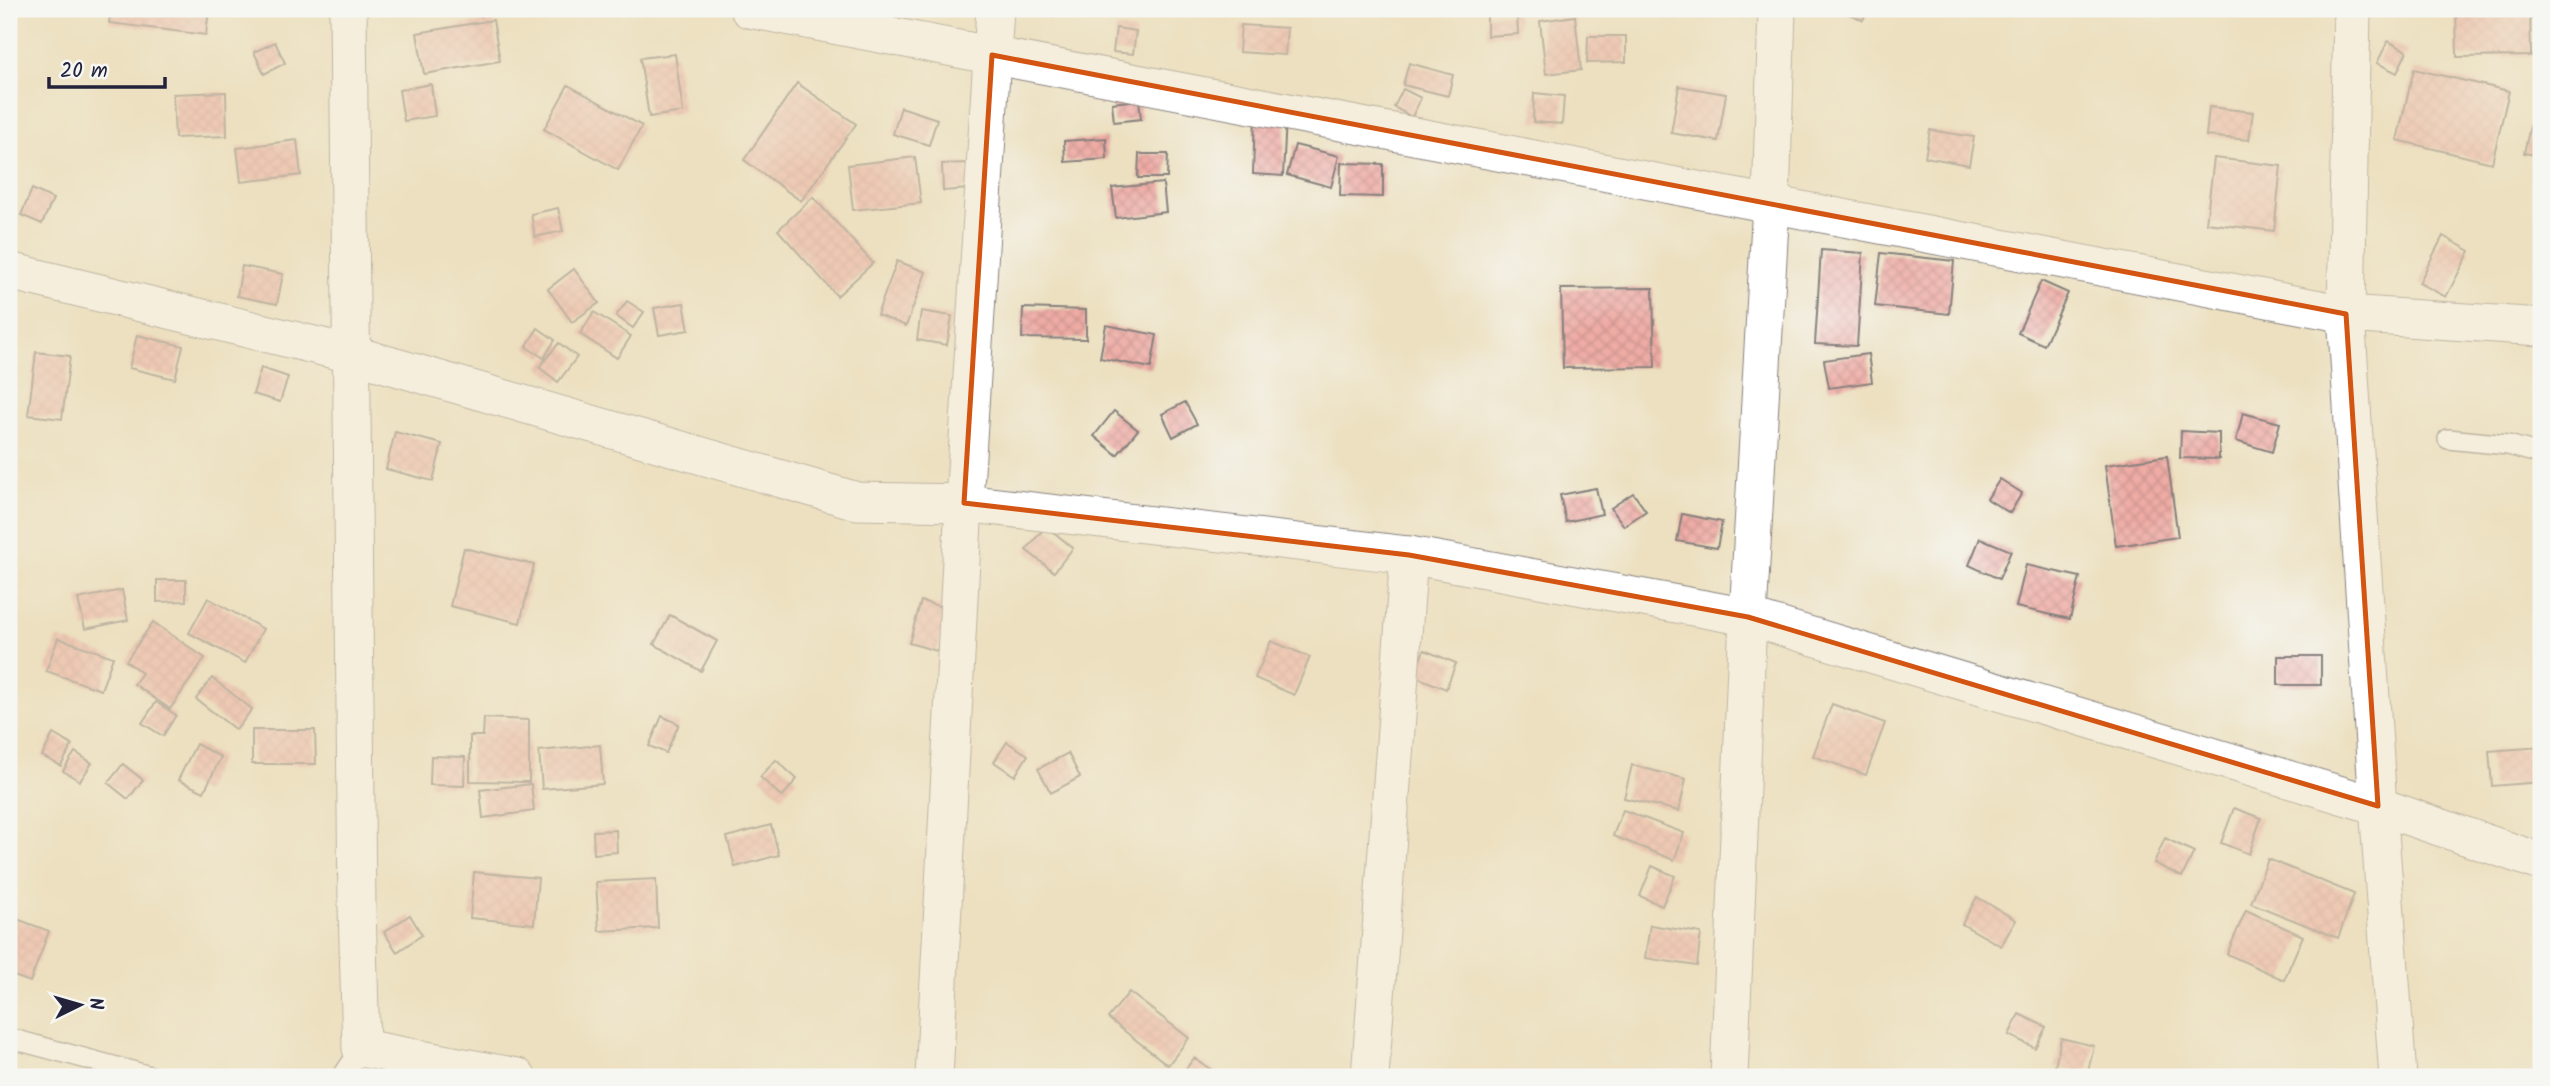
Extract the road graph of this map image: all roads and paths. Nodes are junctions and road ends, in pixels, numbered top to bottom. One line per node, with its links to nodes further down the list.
1 (348, 9): 11 (street)
2 (749, 9): 6 (street)
3 (995, 9): 6 (street)
4 (1777, 9): 7 (street)
5 (2352, 9): 9 (street)
6 (992, 55): 7 (street); 14 (street)
7 (1771, 204): 9 (street); 16 (street)
8 (9, 271): 11 (street)
9 (2346, 314): 10 (street); 17 (street)
10 (2541, 327)
11 (351, 354): 14 (street); 20 (street)
12 (2448, 439): 13 (lane)
13 (2541, 454)
14 (964, 503): 15 (street); 24 (street)
15 (1409, 555): 16 (street); 25 (street)
16 (1748, 617): 17 (street); 26 (street)
17 (2378, 806): 18 (street); 27 (street)
18 (2541, 862)
19 (9, 1038): 22 (lane)
20 (351, 1063): 21 (street)
21 (469, 1073): 23 (street)
22 (154, 1077)
23 (517, 1077)
24 (934, 1077)
25 (1370, 1077)
26 (1729, 1077)
27 (2398, 1077)

